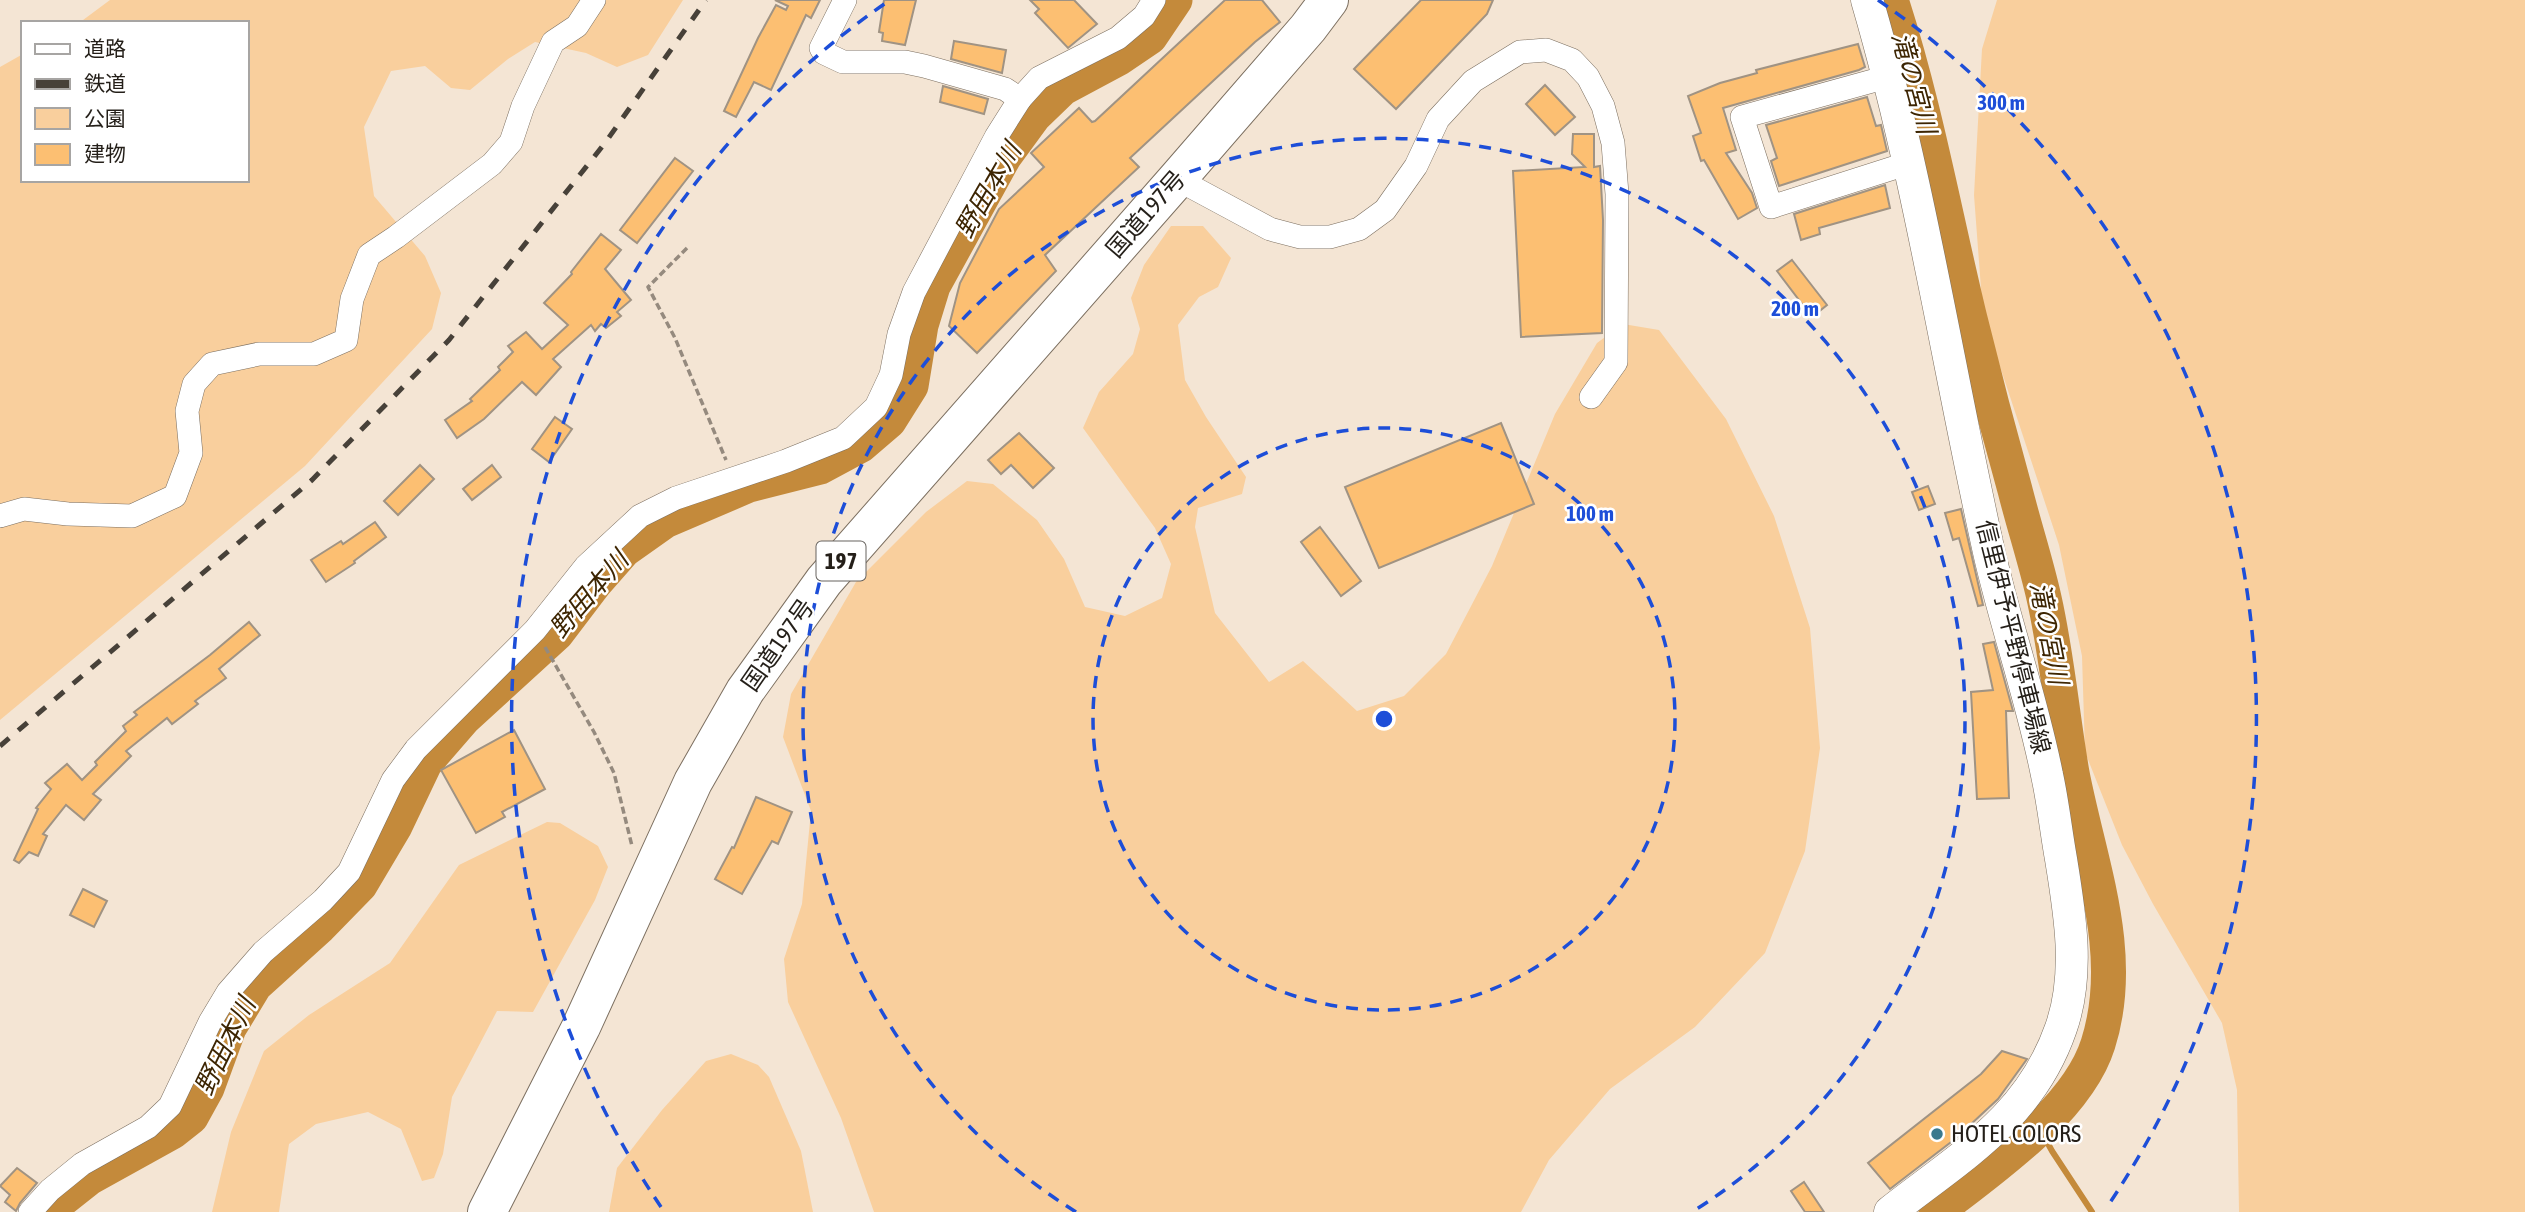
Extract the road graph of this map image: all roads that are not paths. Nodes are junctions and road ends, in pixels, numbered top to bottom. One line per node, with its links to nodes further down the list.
1 (594, 0): 11 (street)
2 (845, 0): 7 (street)
3 (1154, 0): 7 (street)
4 (1329, 0): 9 (highway, 国道197号 / 197)
5 (1867, 0): 6 (main road, 信里伊予平野停車場線)
6 (1887, 77): 8 (main road, 信里伊予平野停車場線); 8 (street)
7 (1020, 99): 12 (street)
8 (1909, 163): 14 (main road, 信里伊予平野停車場線)
9 (1177, 179): 10 (street); 13 (highway, 国道197号 / 197)
10 (1591, 397)
11 (0, 516)
12 (30, 1212)
13 (487, 1212)
14 (1890, 1212)

